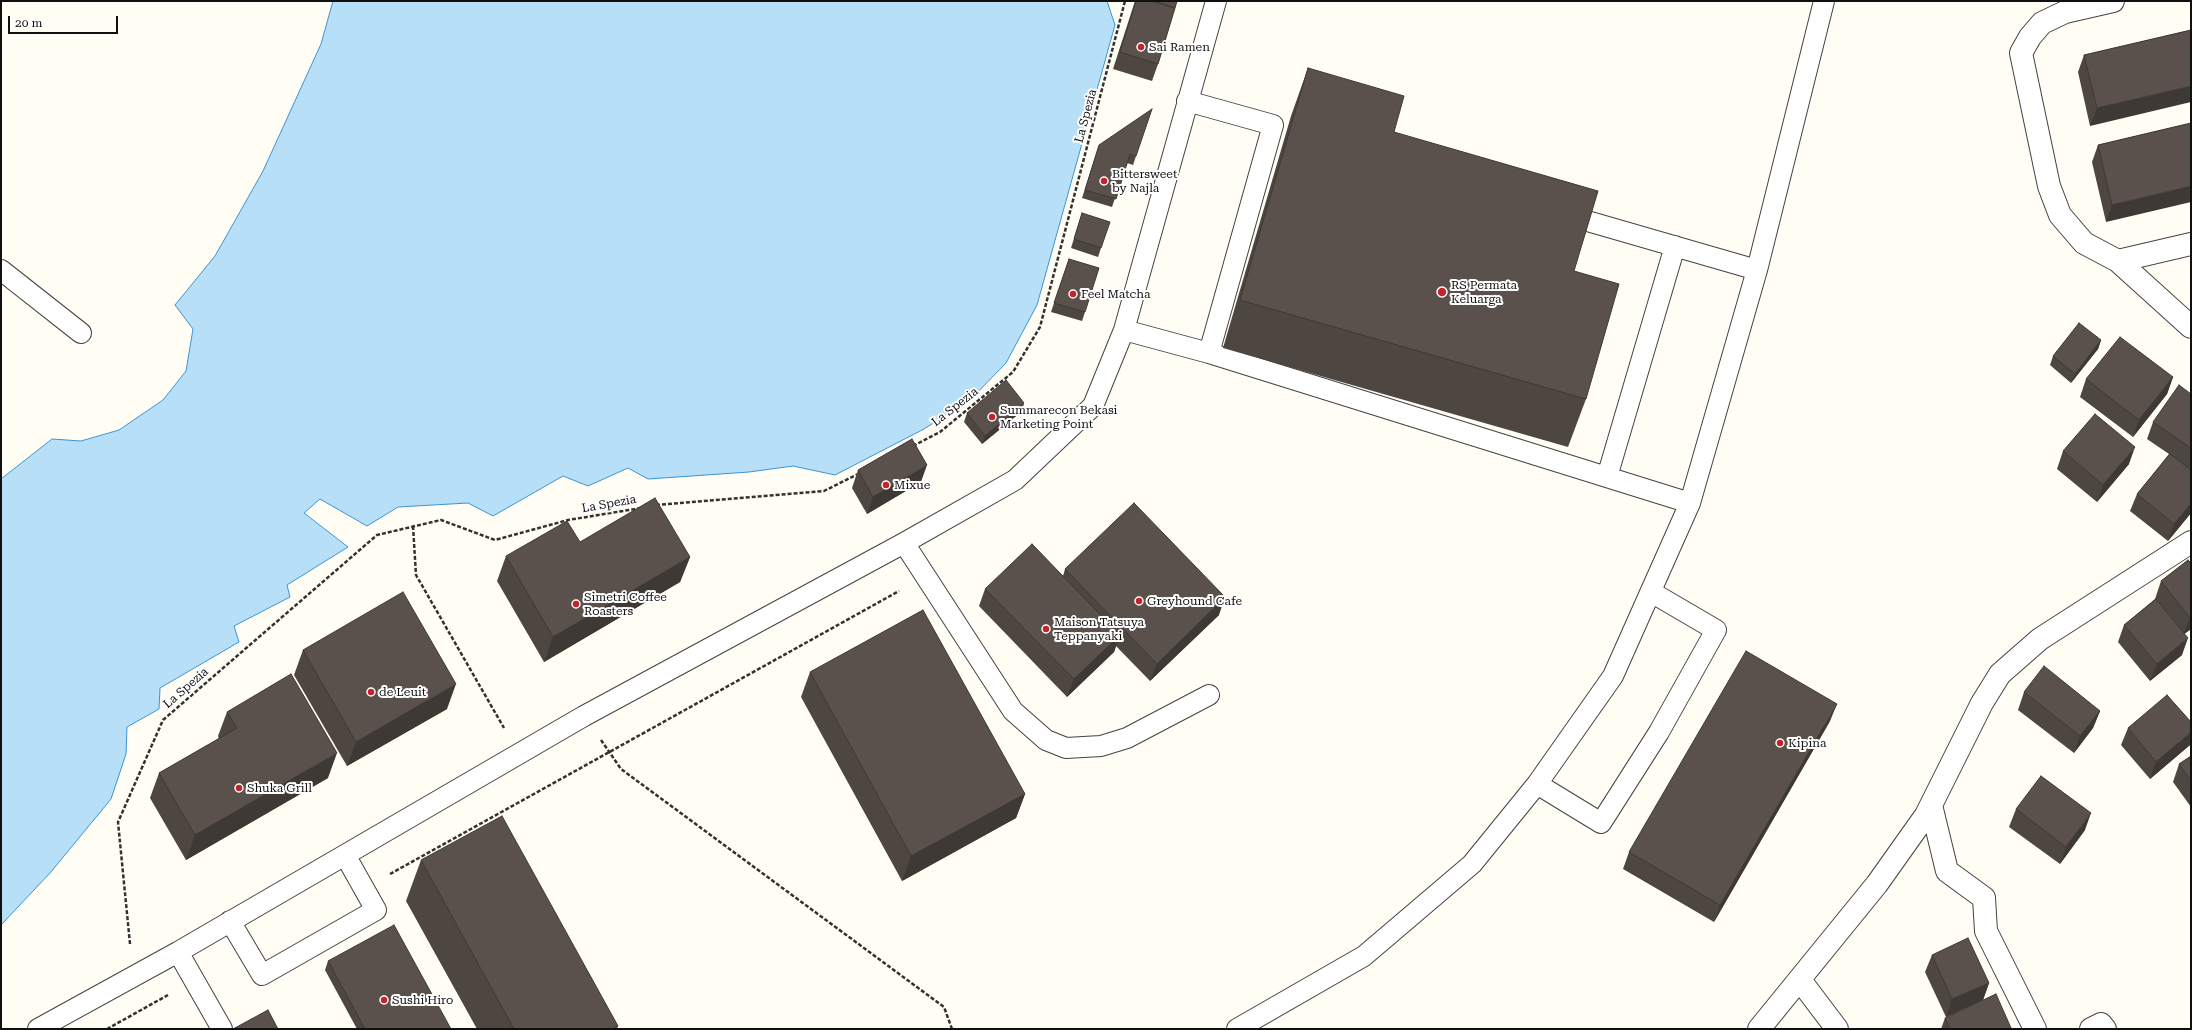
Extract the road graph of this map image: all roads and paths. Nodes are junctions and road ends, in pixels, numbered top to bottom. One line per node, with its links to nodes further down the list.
1 (1125, 1): 16 (path, La Spezia)
2 (1216, 1): 5 (lane)
3 (1824, 1): 11 (lane)
4 (2113, 1): 9 (street)
5 (1187, 101): 13 (lane); 15 (lane)
6 (1545, 209): 8 (lane)
7 (2191, 244): 9 (street)
8 (1675, 246): 11 (lane); 18 (lane)
9 (2118, 261): 12 (street)
10 (1, 270): 14 (lane)
11 (1757, 270): 19 (lane)
12 (2191, 327)
13 (1124, 330): 15 (lane); 24 (lane)
14 (81, 332)
15 (1209, 353): 18 (lane)
16 (906, 450)
17 (865, 470): 20 (path, La Spezia)
18 (1607, 477): 19 (lane)
19 (1690, 503): 26 (lane)
20 (653, 506)
21 (646, 507): 22 (path, La Spezia)
22 (413, 526): 30 (path); 37 (path, La Spezia)
23 (2191, 542): 32 (street)
24 (904, 543): 25 (lane); 28 (lane)
25 (926, 576): 27 (lane); 29 (path)
26 (1651, 592): 31 (lane); 31 (lane)
27 (1209, 695)
28 (584, 716): 29 (path); 30 (lane)
29 (610, 753): 34 (path); 43 (path)
30 (518, 754): 33 (lane)
31 (1537, 784): 44 (lane)
32 (1931, 805): 38 (street); 47 (street)
33 (345, 855): 34 (lane); 35 (lane)
34 (364, 889): 35 (lane)
35 (230, 921): 36 (lane)
36 (178, 952): 37 (lane); 39 (lane)
37 (133, 977): 40 (lane)
38 (1800, 980): 45 (street); 46 (street)
39 (195, 982): 41 (path); 42 (lane)
40 (38, 1029)
41 (107, 1029)
42 (222, 1029)
43 (952, 1029)
44 (1237, 1029)
45 (1759, 1029)
46 (1838, 1029)
47 (2035, 1029)
48 (2091, 1029): 49 (street)
49 (2105, 1029)

